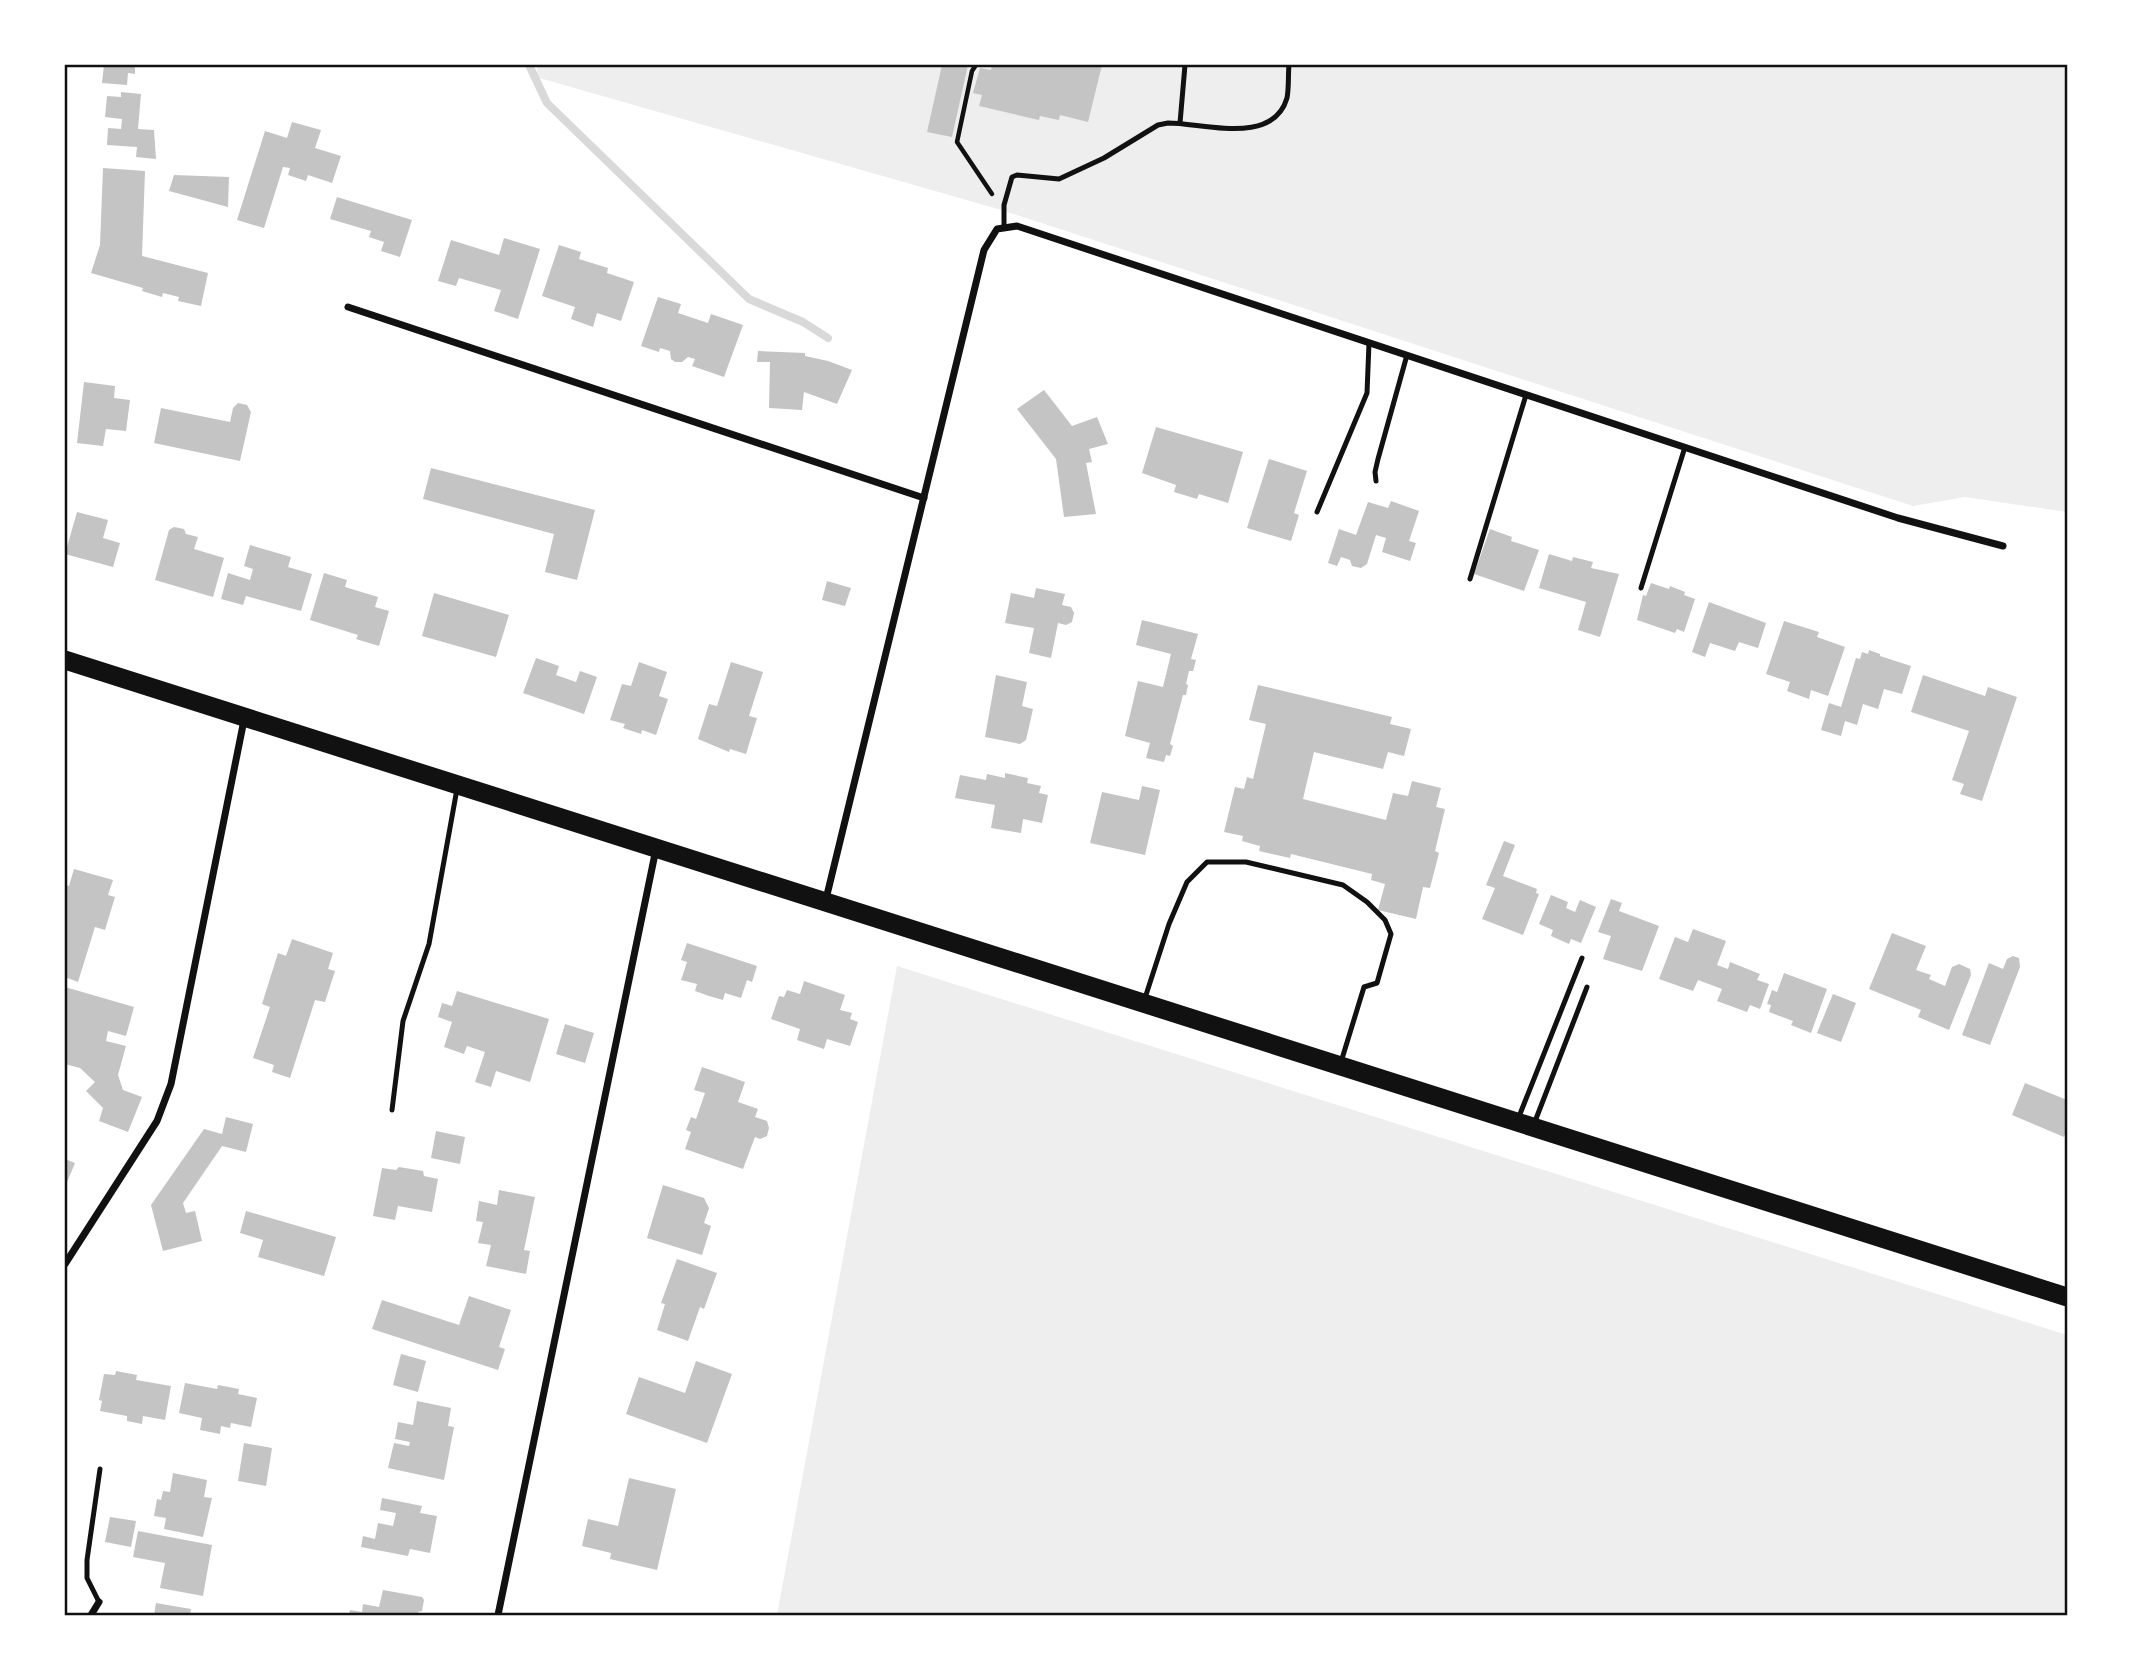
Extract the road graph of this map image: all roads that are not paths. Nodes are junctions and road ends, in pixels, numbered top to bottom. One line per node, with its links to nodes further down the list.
1 (1185, 65): 3 (lane)
2 (1289, 65): 3 (lane)
3 (1180, 123): 4 (lane)
4 (1001, 228): 6 (street); 11 (street)
5 (348, 307): 11 (street)
6 (1369, 343): 7 (street); 12 (lane)
7 (1407, 355): 8 (street); 10 (lane)
8 (1526, 395): 9 (street); 14 (lane)
9 (1685, 447): 13 (street); 15 (lane)
10 (1376, 481)
11 (924, 498): 20 (street)
12 (1317, 512)
13 (2003, 546)
14 (1470, 579)
15 (1641, 588)
16 (65, 660): 17 (highway)
17 (245, 718): 18 (highway); 27 (street)
18 (457, 785): 19 (highway); 25 (lane)
19 (656, 849): 20 (highway); 32 (street)
20 (825, 903): 23 (highway)
21 (1582, 958): 26 (lane)
22 (1587, 987): 26 (lane)
23 (1143, 1002): 24 (highway); 24 (lane)
24 (1340, 1065): 26 (highway)
25 (392, 1110)
26 (1525, 1124): 28 (highway)
27 (65, 1264)
28 (2067, 1297)
29 (100, 1469): 30 (lane)
30 (99, 1602): 31 (street)
31 (91, 1615)
32 (498, 1615)

